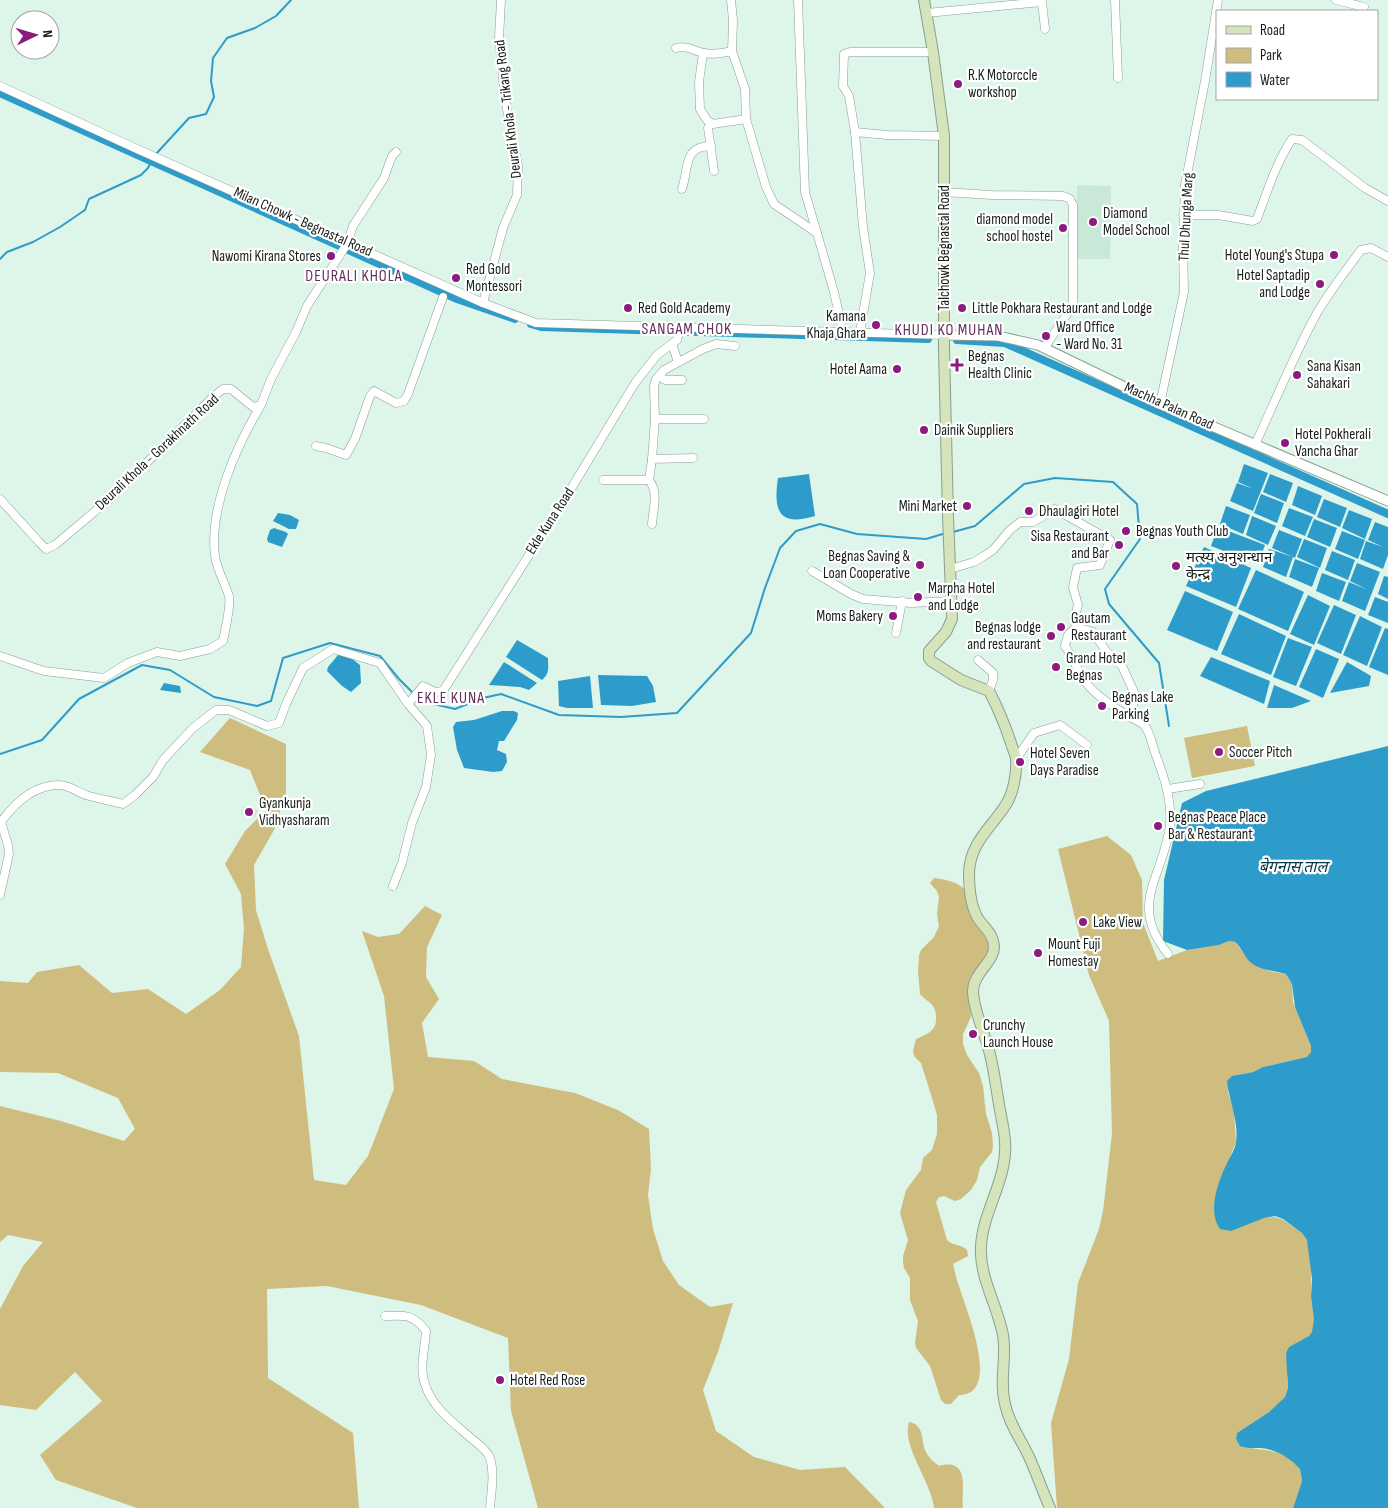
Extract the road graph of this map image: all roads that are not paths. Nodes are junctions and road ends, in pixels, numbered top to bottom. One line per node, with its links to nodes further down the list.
1 (501, 0): 34 (street, Deurali Khola - Trikang Road)
2 (731, 0): 14 (street)
3 (798, 0): 30 (street)
4 (924, 0): 9 (main road, Talchowk Begnastal Road)
5 (1115, 0): 17 (street)
6 (1336, 0): 8 (street)
7 (1042, 1): 9 (street); 11 (street)
8 (1364, 7)
9 (927, 13): 15 (main road, Talchowk Begnastal Road)
10 (1216, 22): 12 (street, Thul Dhunga Marg)
11 (1045, 29)
12 (1214, 43): 29 (street, Thul Dhunga Marg)
13 (676, 48): 16 (street)
14 (732, 51): 16 (street); 19 (street)
15 (933, 52): 21 (street); 22 (main road, Talchowk Begnastal Road)
16 (703, 53): 20 (street)
17 (1118, 78)
18 (0, 86): 31 (street, Milan Chowk - Begnastal Road)
19 (746, 119): 20 (street); 30 (street)
20 (711, 123): 23 (street)
21 (855, 132): 22 (street); 37 (street)
22 (944, 136): 27 (main road, Talchowk Begnastal Road)
23 (710, 146): 25 (street); 26 (street)
24 (396, 152): 31 (street)
25 (714, 171)
26 (682, 188)
27 (944, 192): 38 (main road, Talchowk Begnastal Road); 41 (street)
28 (1388, 201): 29 (street)
29 (1183, 215): 45 (street, Thul Dhunga Marg)
30 (817, 233): 36 (street)
31 (347, 243): 34 (street, Milan Chowk - Begnastal Road); 46 (street)
32 (1388, 257): 49 (street)
33 (444, 297): 50 (street)
34 (483, 303): 35 (street, Milan Chowk - Begnastal Road)
35 (680, 328): 36 (street, Milan Chowk - Begnastal Road); 39 (street)
36 (843, 332): 37 (street, Milan Chowk - Begnastal Road)
37 (860, 332): 38 (street, Milan Chowk - Begnastal Road)
38 (944, 335): 41 (street, Machha Palan Road); 58 (main road, Talchowk Begnastal Road)
39 (675, 342): 42 (street); 67 (street, Ekle Kuna Road)
40 (735, 346): 42 (street)
41 (1045, 347): 45 (street, Machha Palan Road)
42 (678, 362): 43 (street)
43 (659, 376): 44 (street); 47 (street)
44 (682, 380)
45 (1160, 404): 49 (street, Machha Palan Road)
46 (261, 405): 55 (street, Deurali Khola - Gorakhnath Road); 64 (street)
47 (655, 419): 48 (street); 52 (street)
48 (704, 419)
49 (1255, 445): 56 (street, Machha Palan Road)
50 (316, 446)
51 (693, 458): 52 (street)
52 (652, 459): 54 (street)
53 (603, 480): 54 (street)
54 (649, 480): 57 (street)
55 (0, 499)
56 (1388, 502)
57 (652, 524)
58 (950, 569): 61 (main road, Talchowk Begnastal Road); 62 (street)
59 (812, 571): 60 (street)
60 (902, 601): 61 (street); 63 (street)
61 (951, 601): 66 (main road, Talchowk Begnastal Road)
62 (1076, 627): 68 (street); 68 (street)
63 (896, 633)
64 (0, 656)
65 (978, 660): 66 (street)
66 (989, 691): 70 (main road)
67 (408, 704): 73 (street); 74 (street)
68 (1132, 718): 72 (street)
69 (1087, 745): 70 (street)
70 (1016, 759): 78 (main road)
71 (1200, 784): 72 (street)
72 (1168, 789): 75 (street)
73 (392, 886)
74 (0, 894)
75 (1168, 954)
76 (385, 1316): 77 (street)
77 (490, 1508)
78 (1050, 1508)

